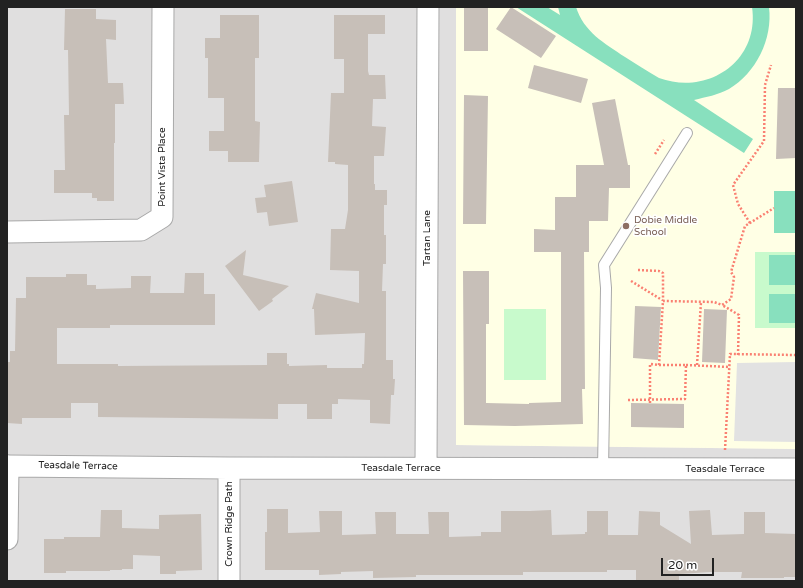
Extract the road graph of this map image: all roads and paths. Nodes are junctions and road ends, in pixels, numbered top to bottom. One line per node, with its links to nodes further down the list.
1 (163, 7): 7 (street, Point Vista Place)
2 (428, 7): 24 (street, Tartan Lane)
3 (770, 64): 6 (path)
4 (688, 133): 25 (lane)
5 (774, 208): 6 (path)
6 (750, 223): 12 (path)
7 (7, 232)
8 (638, 270): 10 (path)
9 (631, 281): 10 (path)
10 (662, 301): 11 (path); 15 (path)
11 (701, 302): 12 (path); 17 (path)
12 (722, 305): 13 (path)
13 (738, 355): 14 (path); 18 (path)
14 (796, 355)
15 (659, 365): 16 (path); 20 (path)
16 (686, 365): 17 (path); 20 (path)
17 (697, 366): 18 (path)
18 (730, 367): 21 (path)
19 (628, 400): 20 (path)
20 (650, 401)
21 (725, 450)
22 (7, 466): 23 (street, Teasdale Terrace); 27 (street)
23 (229, 468): 24 (street, Teasdale Terrace); 28 (street, Crown Ridge Path)
24 (426, 468): 25 (street, Teasdale Terrace)
25 (603, 469): 26 (street, Teasdale Terrace)
26 (796, 469)
27 (7, 539)
28 (229, 581)

